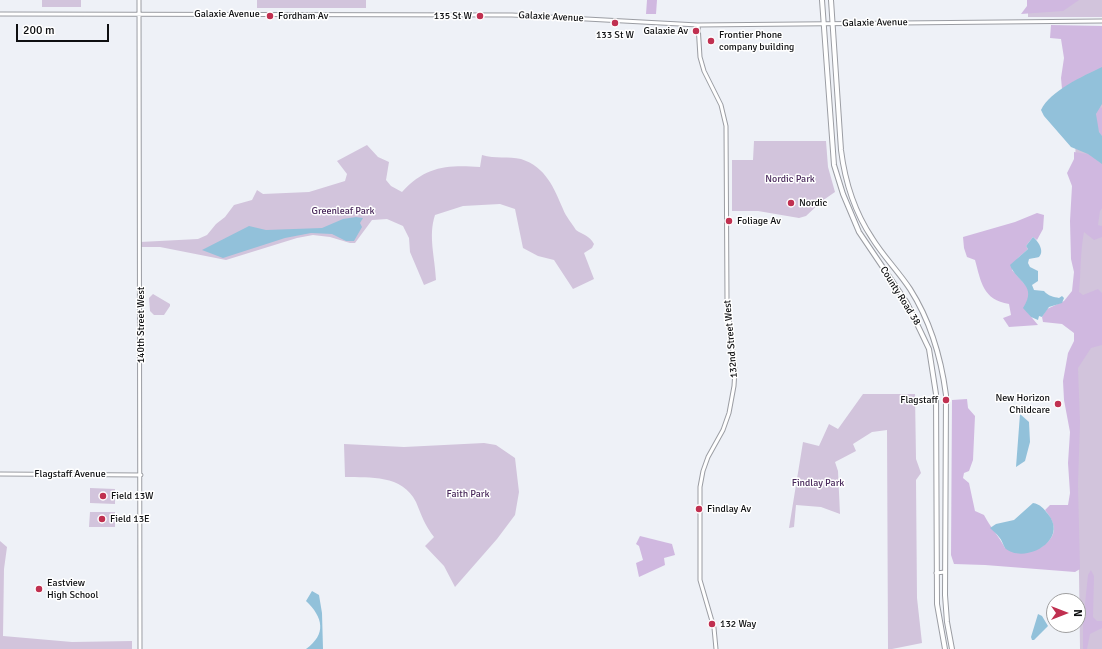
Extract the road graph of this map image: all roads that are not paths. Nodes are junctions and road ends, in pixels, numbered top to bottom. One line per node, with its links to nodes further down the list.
1 (139, 0): 5 (street, 140th Street West)
2 (822, 0): 7 (main road, County Road 38)
3 (831, 0): 8 (main road)
4 (0, 14): 5 (street, Galaxie Avenue)
5 (139, 14): 9 (street, Galaxie Avenue); 11 (street, 140th Street West)
6 (1102, 21): 8 (street, Galaxie Avenue)
7 (824, 24): 8 (street, Galaxie Avenue); 9 (street, Galaxie Avenue); 13 (main road, County Road 38)
8 (832, 24): 12 (main road)
9 (698, 25): 15 (street, 132nd Street West)
10 (0, 474): 11 (street, Flagstaff Avenue)
11 (141, 475): 14 (street, 140th Street West)
12 (945, 572): 13 (street); 17 (main road)
13 (936, 573): 16 (main road, County Road 38)
14 (140, 649)
15 (716, 649)
16 (945, 649)
17 (952, 649)

